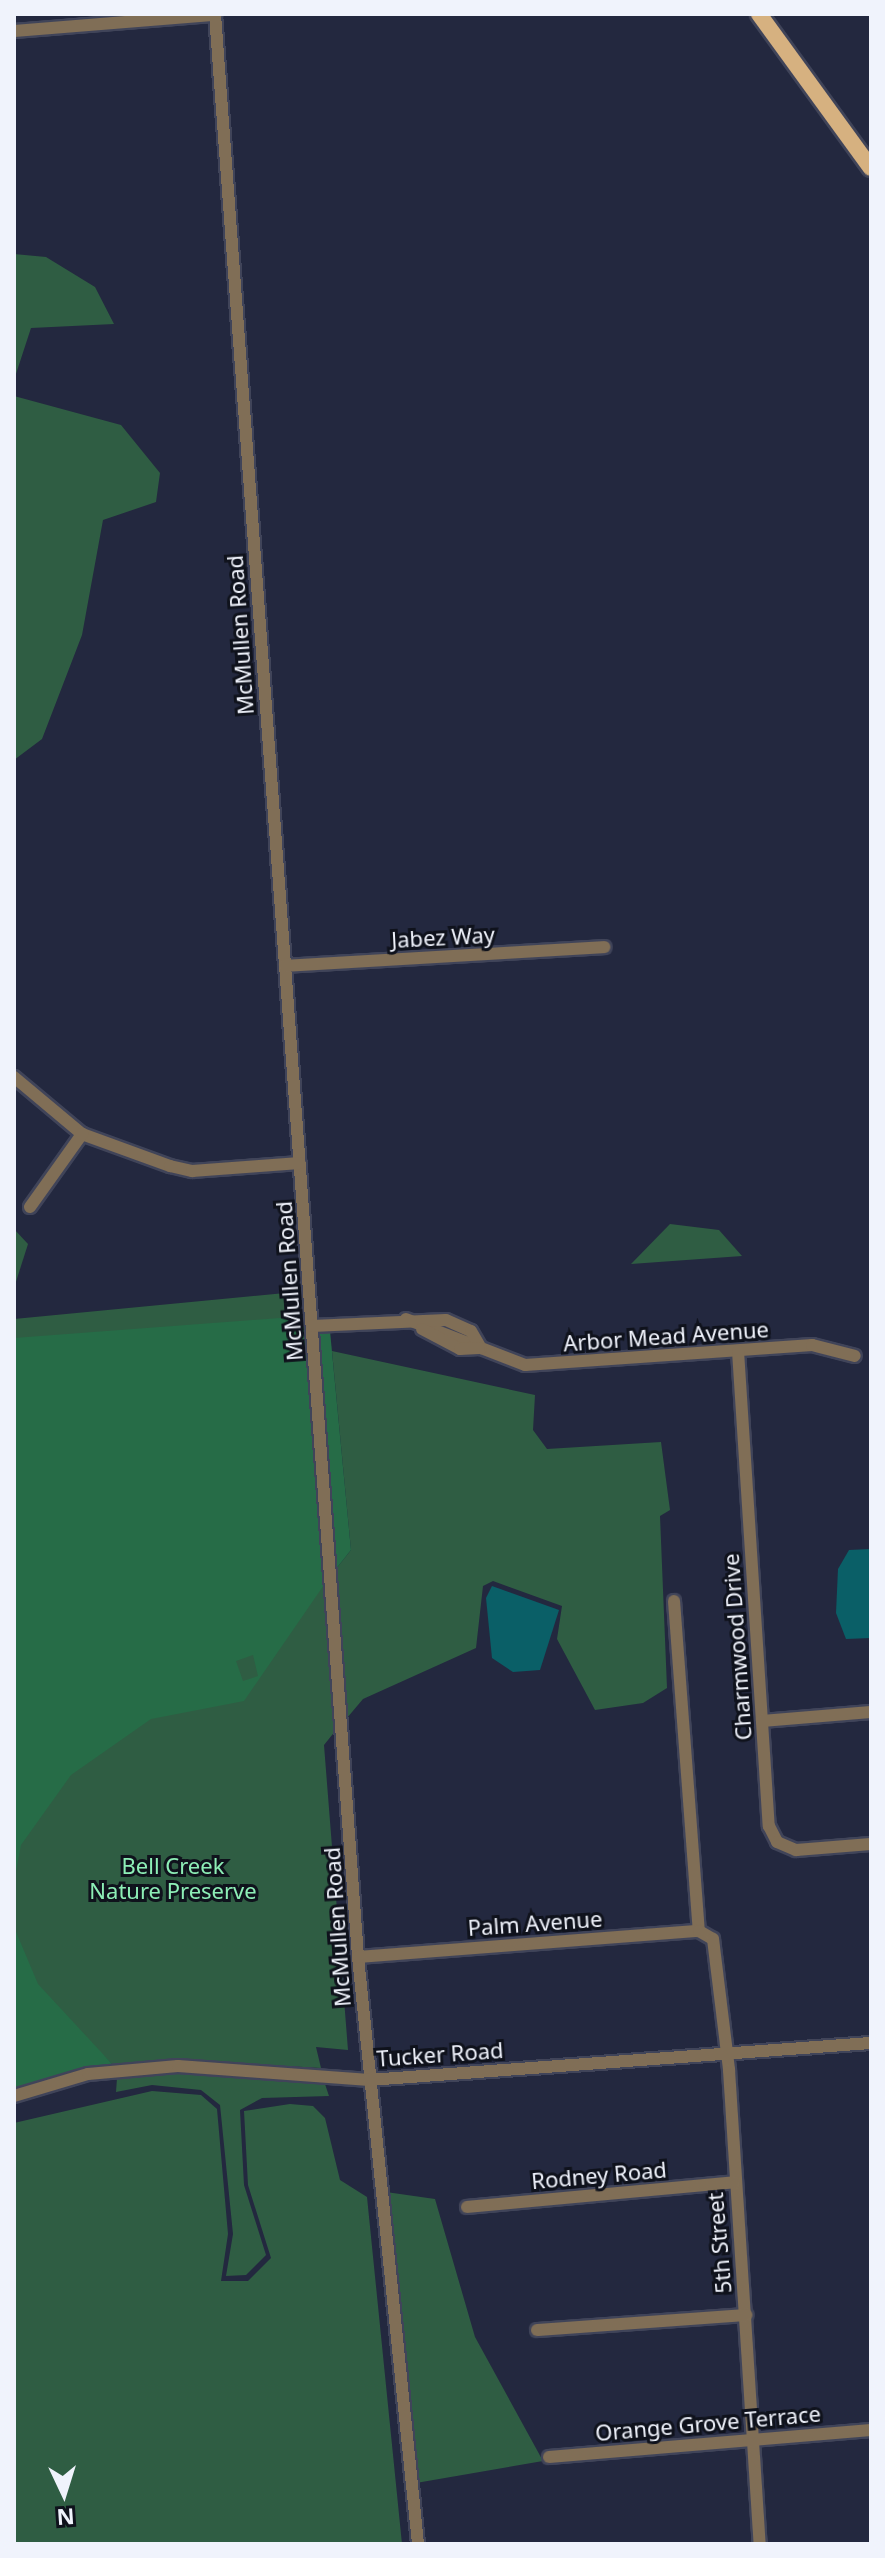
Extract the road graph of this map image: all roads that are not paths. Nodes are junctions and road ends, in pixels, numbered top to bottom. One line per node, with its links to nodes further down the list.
1 (215, 14): 3 (street); 6 (street, McMullen Road)
2 (759, 14): 4 (main road)
3 (14, 31)
4 (871, 168)
5 (604, 947): 6 (street, Jabez Way)
6 (285, 966): 9 (street, McMullen Road)
7 (14, 1077): 8 (street)
8 (82, 1134): 9 (street); 10 (street)
9 (300, 1163): 12 (street, McMullen Road)
10 (30, 1207)
11 (406, 1319): 12 (street, Arbor Mead Avenue); 13 (street, Arbor Mead Avenue); 13 (street, Arbor Mead Avenue)
12 (312, 1326): 21 (street, McMullen Road)
13 (481, 1348): 14 (street, Arbor Mead Avenue)
14 (738, 1351): 15 (street, Arbor Mead Avenue); 18 (street, Charmwood Drive)
15 (855, 1356)
16 (674, 1601): 20 (street)
17 (871, 1712): 18 (street)
18 (762, 1721): 19 (street, Charmwood Drive)
19 (871, 1844)
20 (699, 1931): 21 (street, Palm Avenue); 23 (street, 5th Street)
21 (358, 1957): 24 (street, McMullen Road)
22 (871, 2043): 23 (street, Tucker Road)
23 (724, 2054): 24 (street, Tucker Road); 26 (street, 5th Street)
24 (369, 2080): 25 (street, Tucker Road); 33 (street, McMullen Road)
25 (14, 2096)
26 (734, 2182): 27 (street, Rodney Road); 28 (street, 5th Street)
27 (467, 2207)
28 (746, 2315): 29 (street); 31 (street, 5th Street)
29 (537, 2330)
30 (871, 2430): 31 (street, Orange Grove Terrace)
31 (755, 2439): 32 (street, Orange Grove Terrace); 34 (street, 5th Street)
32 (549, 2457)
33 (418, 2544)
34 (760, 2544)

